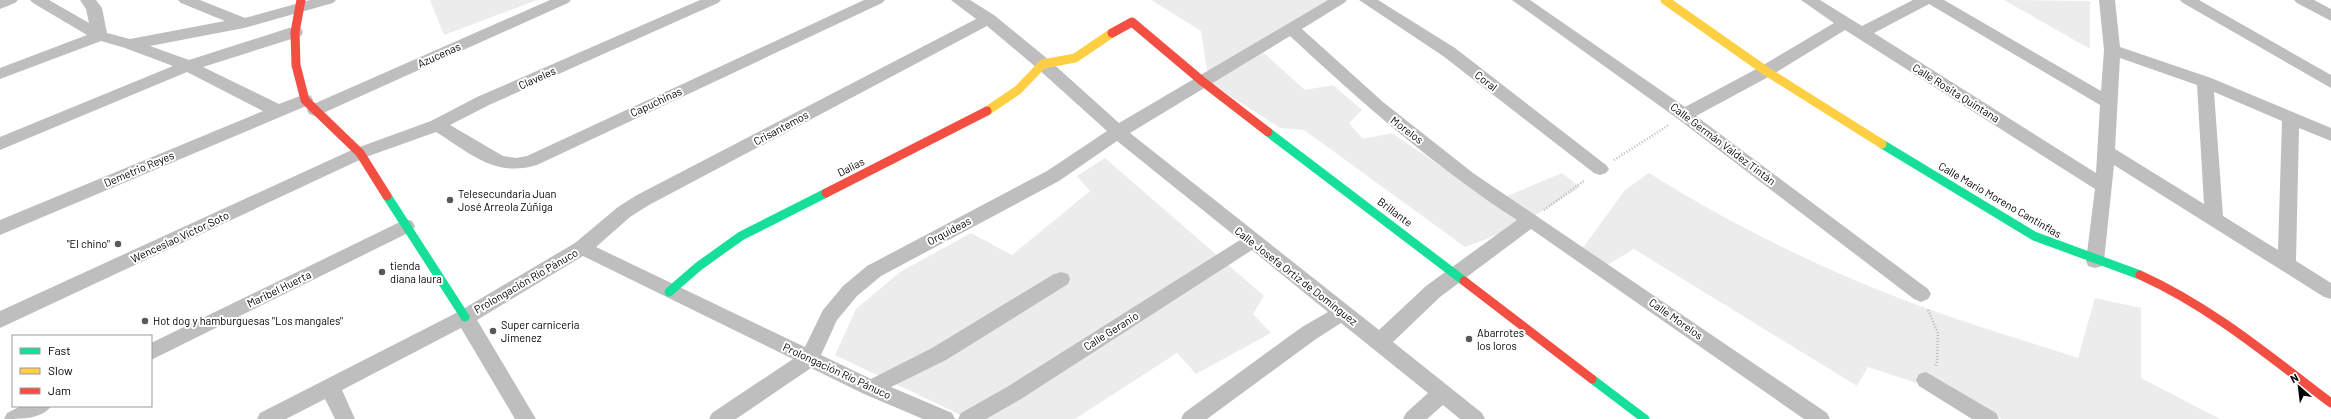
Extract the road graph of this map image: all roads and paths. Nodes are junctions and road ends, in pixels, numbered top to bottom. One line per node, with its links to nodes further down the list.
1 (10, 0): 20 (street)
2 (38, 0): 29 (street)
3 (88, 0): 29 (street)
4 (186, 0): 24 (street)
5 (328, 0): 21 (street)
6 (563, 0): 40 (street, Azucenas)
7 (713, 0): 44 (street, Claveles)
8 (877, 0): 44 (street, Capuchinas)
9 (959, 0): 23 (street, Calle Josefa Ortiz de Domínguez)
10 (1339, 0): 26 (street, Orquídeas)
11 (1367, 0): 50 (street, Coral)
12 (1520, 0): 42 (street, Calle Germán Valdez Tintán)
13 (1665, 0): 34 (street, Calle Mario Moreno Cantinflas)
14 (1809, 0): 25 (street, Calle Rosita Quintana)
15 (1925, 0): 28 (street)
16 (1933, 0): 39 (street)
17 (2107, 0): 31 (street)
18 (2188, 0): 38 (street)
19 (2302, 0): 22 (street)
20 (0, 4)
21 (300, 4): 24 (street); 27 (street)
22 (2331, 16)
23 (988, 19): 32 (street, Calle Josefa Ortiz de Domínguez); 57 (street, Crisantemos)
24 (244, 23): 30 (street)
25 (1845, 23): 28 (street, Calle Rosita Quintana); 34 (street)
26 (1292, 29): 36 (street, Orquídeas); 53 (street, Morelos)
27 (295, 32): 33 (street); 40 (street)
28 (1862, 33): 51 (street, Calle Rosita Quintana)
29 (100, 36): 30 (street); 35 (street)
30 (130, 44): 33 (street)
31 (2112, 50): 37 (street); 39 (street)
32 (1043, 64): 36 (street, Brillante); 45 (street, Calle Josefa Ortiz de Domínguez); 62 (street, Dalias)
33 (188, 66): 41 (street); 47 (street)
34 (1766, 71): 42 (street); 58 (street, Calle Mario Moreno Cantinflas)
35 (0, 74)
36 (1202, 81): 45 (street, Orquídeas); 60 (street, Brillante)
37 (2204, 82): 43 (street); 52 (street)
38 (2331, 82)
39 (2108, 102): 48 (street)
40 (310, 105): 41 (street, Azucenas); 49 (street, Prolongación Río Pánuco)
41 (278, 111): 55 (street, Demetrio Reyes)
42 (1684, 115): 64 (street, Calle Germán Valdez Tintán)
43 (2291, 118): 46 (street); 59 (street)
44 (437, 125): 49 (street, Claveles)
45 (1118, 132): 56 (street, Calle Josefa Ortiz de Domínguez); 70 (street, Orquídeas)
46 (2331, 135)
47 (0, 144)
48 (2105, 150): 51 (street); 52 (street)
49 (360, 153): 54 (street, Prolongación Río Pánuco); 67 (street, Wenceslao Víctor Soto)
50 (1600, 169)
51 (2104, 186): 58 (street)
52 (2214, 219): 59 (street)
53 (1531, 220): 60 (street); 88 (street, Calle Morelos)
54 (406, 226): 66 (street, Prolongación Río Pánuco); 69 (street, Maribel Huerta)
55 (0, 228)
56 (1252, 242): 65 (street, Calle Josefa Ortiz de Domínguez); 83 (street, Calle Geranio)
57 (582, 248): 62 (street, Prolongación Río Pánuco); 66 (street, Prolongación Río Pánuco)
58 (2095, 261): 75 (street, Calle Mario Moreno Cantinflas)
59 (2288, 264): 63 (street)
60 (1456, 273): 68 (street); 87 (street, Brillante)
61 (1061, 279): 73 (street)
62 (669, 292): 70 (street, Prolongación Río Pánuco)
63 (2331, 292)
64 (1921, 294): 71 (path)
65 (1342, 313): 68 (street, Calle Josefa Ortiz de Domínguez); 84 (street)
66 (465, 317): 72 (street); 80 (street)
67 (0, 320)
68 (1380, 341): 74 (street, Calle Josefa Ortiz de Domínguez)
69 (152, 352)
70 (809, 359): 73 (street, Prolongación Río Pánuco); 81 (street)
71 (1926, 380): 89 (street)
72 (330, 387): 78 (street); 79 (street)
73 (871, 388): 82 (street, Prolongación Río Pánuco)
74 (1443, 393): 85 (street); 86 (street, Calle Josefa Ortiz de Domínguez)
75 (2331, 403)
76 (39, 407): 77 (street)
77 (14, 419)
78 (267, 419)
79 (346, 419)
80 (526, 419)
81 (719, 419)
82 (945, 419)
83 (968, 419)
84 (1191, 419)
85 (1413, 419)
86 (1475, 419)
87 (1645, 419)
88 (1820, 419)
89 (1989, 419)

